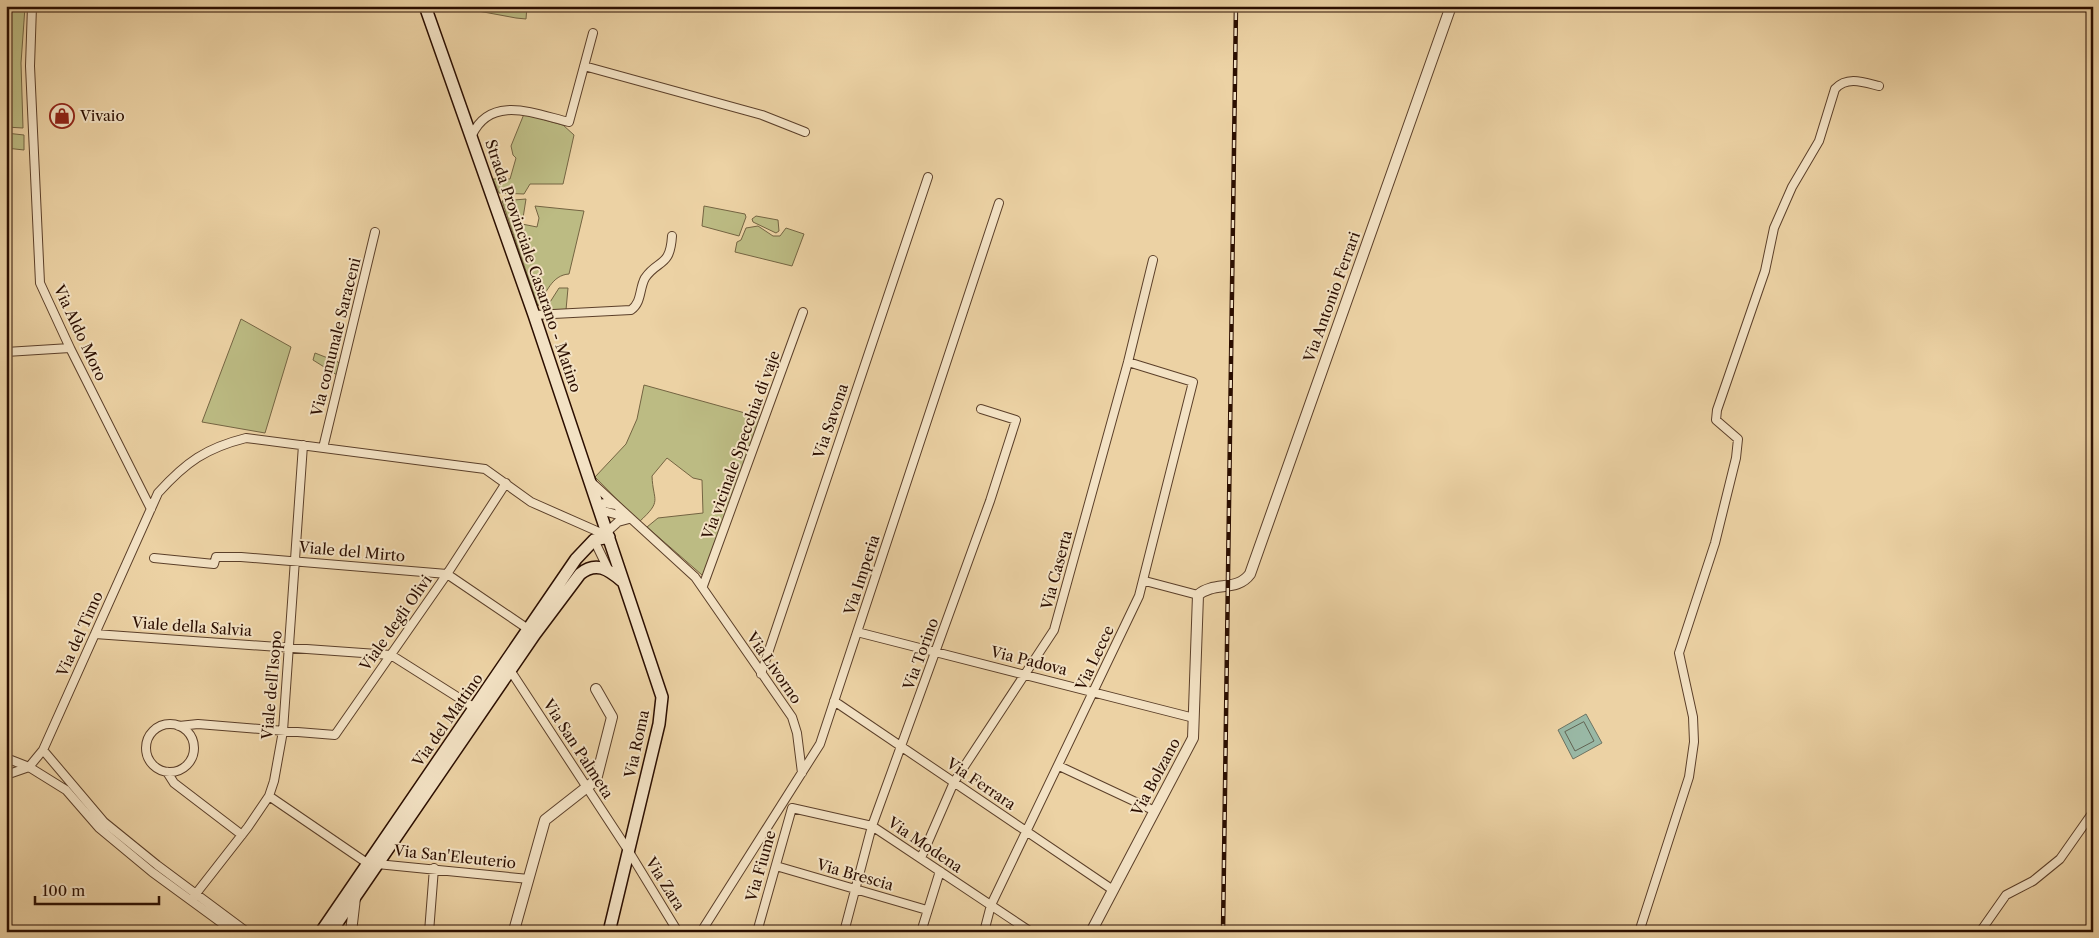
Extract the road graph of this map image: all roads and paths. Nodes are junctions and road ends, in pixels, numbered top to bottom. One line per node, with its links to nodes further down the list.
1 (32, 6): 16 (street, Via Aldo Moro)
2 (425, 6): 8 (main road, Strada Provinciale Casarano - Matino)
3 (1451, 6): 37 (street, Via Antonio Ferrari)
4 (593, 34): 5 (street)
5 (584, 66): 7 (street); 8 (street)
6 (1879, 86): 100 (street)
7 (805, 132)
8 (472, 135): 15 (main road, Strada Provinciale Casarano - Matino)
9 (928, 177): 45 (street, Via Savona)
10 (999, 203): 39 (street, Via Imperia)
11 (375, 232): 21 (street, Via comunale Saraceni)
12 (672, 236): 15 (street)
13 (1153, 260): 18 (street, Via Caserta)
14 (803, 312): 36 (street, Via vicinale Specchia di vaje)
15 (534, 315): 22 (main road, Strada Provinciale Casarano - Matino)
16 (70, 348): 17 (street); 25 (street, Via Aldo Moro)
17 (6, 352)
18 (1128, 362): 35 (street, Via Lecce); 46 (street, Via Caserta)
19 (982, 409): 42 (street, Via Torino)
20 (303, 445): 21 (street); 25 (street, Via del Timo); 31 (street, Viale dell'Isopo)
21 (323, 448): 23 (street)
22 (590, 481): 24 (street, Via Livorno); 26 (main road, Strada Provinciale Casarano - Matino)
23 (506, 483): 28 (street); 33 (street, Viale degli Olivi)
24 (617, 506): 26 (street); 27 (street, Via Livorno)
25 (151, 509): 40 (street, Via del Timo)
26 (600, 510): 27 (street); 28 (main road, Strada Provinciale Casarano - Matino)
27 (631, 518): 28 (street); 36 (street, Via Livorno)
28 (609, 534): 29 (main road); 34 (main road, Via Roma)
29 (594, 540): 32 (street); 38 (main road, Via del Mattino)
30 (154, 558): 31 (street, Viale del Mirto)
31 (295, 562): 33 (street, Viale del Mirto); 41 (street, Viale dell'Isopo)
32 (609, 571): 34 (main road); 38 (main road, Via del Mattino)
33 (447, 574): 38 (street); 43 (street, Viale degli Olivi)
34 (622, 581): 71 (main road, Via Roma)
35 (1145, 581): 37 (street); 48 (street, Via Lecce)
36 (703, 586): 45 (street, Via Livorno)
37 (1198, 596): 51 (street, Via Bolzano)
38 (532, 632): 44 (main road, Via del Mattino)
39 (857, 632): 42 (street, Via Padova); 49 (street, Via Imperia)
40 (95, 634): 41 (street, Viale della Salvia); 55 (street, Via del Timo)
41 (290, 647): 43 (street, Viale della Salvia); 53 (street, Viale dell'Isopo)
42 (937, 652): 46 (street, Via Padova); 54 (street, Via Torino)
43 (391, 655): 50 (street, Viale della Salvia); 53 (street, Viale degli Olivi)
44 (508, 667): 50 (main road, Via del Mattino); 63 (street, Via San Palmeta)
45 (761, 674): 60 (street, Via Livorno)
46 (1025, 675): 48 (street, Via Padova); 62 (street, Via Caserta)
47 (596, 688): 63 (street)
48 (1094, 692): 51 (street, Via Padova); 57 (street, Via Lecce)
49 (834, 701): 54 (street, Via Ferrara); 60 (street, Via Imperia)
50 (478, 710): 73 (main road, Via del Mattino)
51 (1194, 718): 66 (street, Via Bolzano)
52 (179, 726): 53 (street); 59 (street); 59 (street)
53 (283, 732): 64 (street, Viale dell'Isopo)
54 (901, 747): 62 (street, Via Ferrara); 68 (street, Via Torino)
55 (43, 750): 58 (street, Via del Timo); 81 (street)
56 (6, 758): 58 (street)
57 (1059, 766): 66 (street); 69 (street, Via Lecce)
58 (28, 768): 61 (street); 81 (street)
59 (166, 772): 70 (street)
60 (802, 773): 93 (street, Via Imperia)
61 (6, 775)
62 (954, 782): 69 (street, Via Ferrara); 72 (street, Via Caserta)
63 (588, 788): 71 (street, Via San Palmeta); 77 (street)
64 (268, 796): 70 (street, Viale dell'Isopo); 73 (street)
65 (792, 808): 68 (street, Via Modena); 74 (street, Via Fiume)
66 (1155, 810): 79 (street, Via Bolzano)
67 (2093, 812): 101 (street)
68 (872, 826): 72 (street, Via Modena); 78 (street, Via Torino)
69 (1027, 832): 79 (street, Via Ferrara); 82 (street, Via Lecce)
70 (242, 836): 81 (street, Viale dell'Isopo)
71 (628, 850): 91 (main road, Via Roma); 92 (street, Via Zara)
72 (921, 858): 76 (street, Via Modena)
73 (373, 863): 75 (street, Via San'Eleuterio); 80 (main road, Via del Mattino)
74 (776, 866): 78 (street, Via Brescia); 94 (street, Via Fiume)
75 (434, 868): 77 (street, Via San'Eleuterio); 89 (street)
76 (940, 871): 82 (street, Via Modena); 83 (street)
77 (529, 878): 90 (street)
78 (855, 889): 83 (street, Via Brescia); 95 (street, Via Torino)
79 (1113, 890): 99 (street, Via Bolzano)
80 (351, 895): 86 (main road, Via del Mattino); 87 (main road, Via del Mattino); 88 (street)
81 (193, 898): 84 (street); 85 (street)
82 (991, 905): 97 (street, Via Lecce); 98 (street, Via Modena)
83 (927, 910): 96 (street)
84 (234, 932)
85 (247, 932)
86 (321, 932)
87 (331, 932)
88 (351, 932)
89 (429, 932)
90 (517, 932)
91 (609, 932)
92 (678, 932)
93 (701, 932)
94 (757, 932)
95 (844, 932)
96 (921, 932)
97 (984, 932)
98 (1031, 932)
99 (1092, 932)
100 (1639, 932)
101 (1980, 932)

